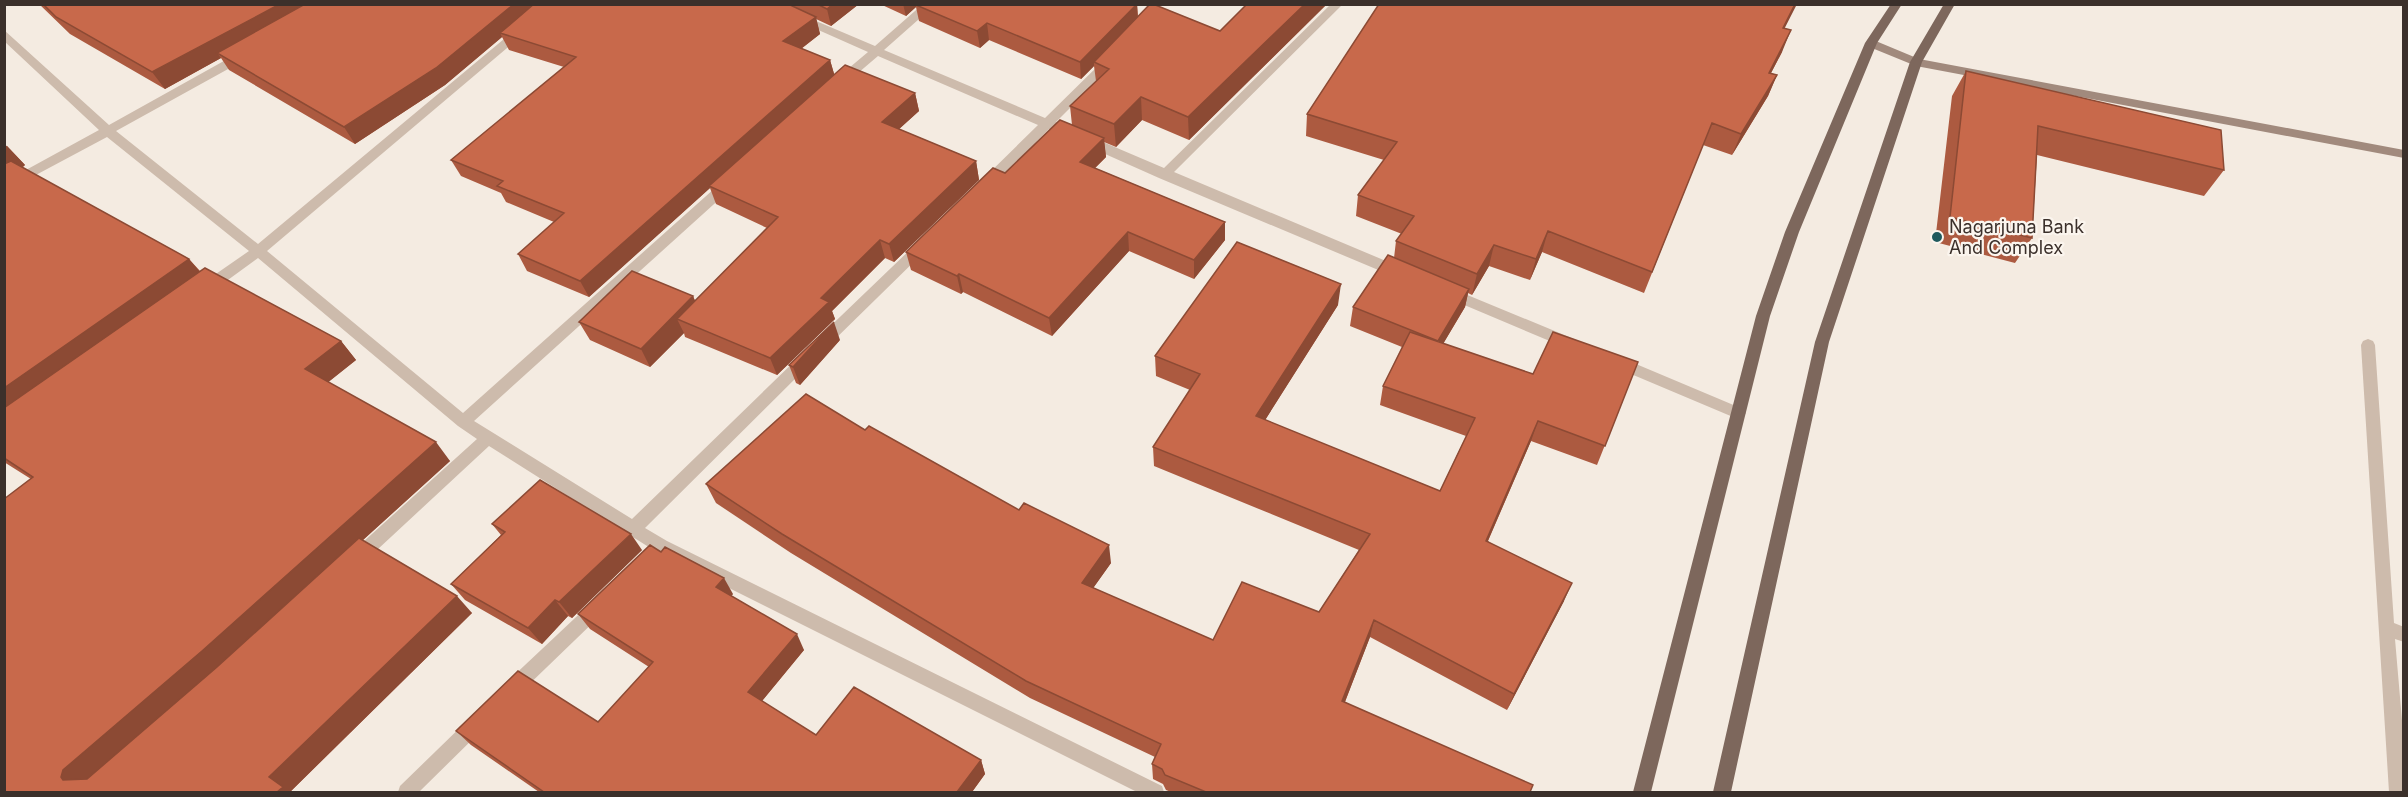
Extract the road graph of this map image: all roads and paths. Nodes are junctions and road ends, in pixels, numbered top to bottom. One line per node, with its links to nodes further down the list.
1 (554, 4): 22 (street)
2 (765, 4): 10 (street)
3 (931, 4): 10 (street)
4 (1338, 4): 18 (street)
5 (1898, 4): 8 (main road)
6 (1950, 4): 12 (main road)
7 (8, 43): 15 (street)
8 (1871, 43): 12 (street); 29 (main road)
9 (253, 51): 15 (street)
10 (874, 51): 13 (street); 14 (street)
11 (1118, 53): 14 (street)
12 (1916, 62): 16 (street); 42 (main road)
13 (830, 91)
14 (1047, 125): 18 (street); 20 (street)
15 (108, 131): 19 (street); 22 (street)
16 (2403, 154)
17 (742, 171): 30 (street)
18 (1164, 175): 23 (street)
19 (4, 188)
20 (978, 192)
21 (936, 233): 32 (street)
22 (258, 251): 25 (street); 30 (street)
23 (1414, 279)
24 (1436, 288): 27 (street)
25 (192, 298)
26 (2368, 345): 37 (street)
27 (1578, 346)
28 (1599, 355): 29 (street)
29 (1738, 413): 41 (main road)
30 (463, 422): 31 (street)
31 (488, 438): 32 (street); 35 (street)
32 (634, 528): 33 (street)
33 (661, 546): 34 (street); 40 (street)
34 (645, 562)
35 (342, 572)
36 (611, 594): 39 (street)
37 (2386, 628): 38 (street); 43 (street)
38 (2403, 635)
39 (407, 792)
40 (1155, 792)
41 (1642, 792)
42 (1722, 792)
43 (2398, 792)

